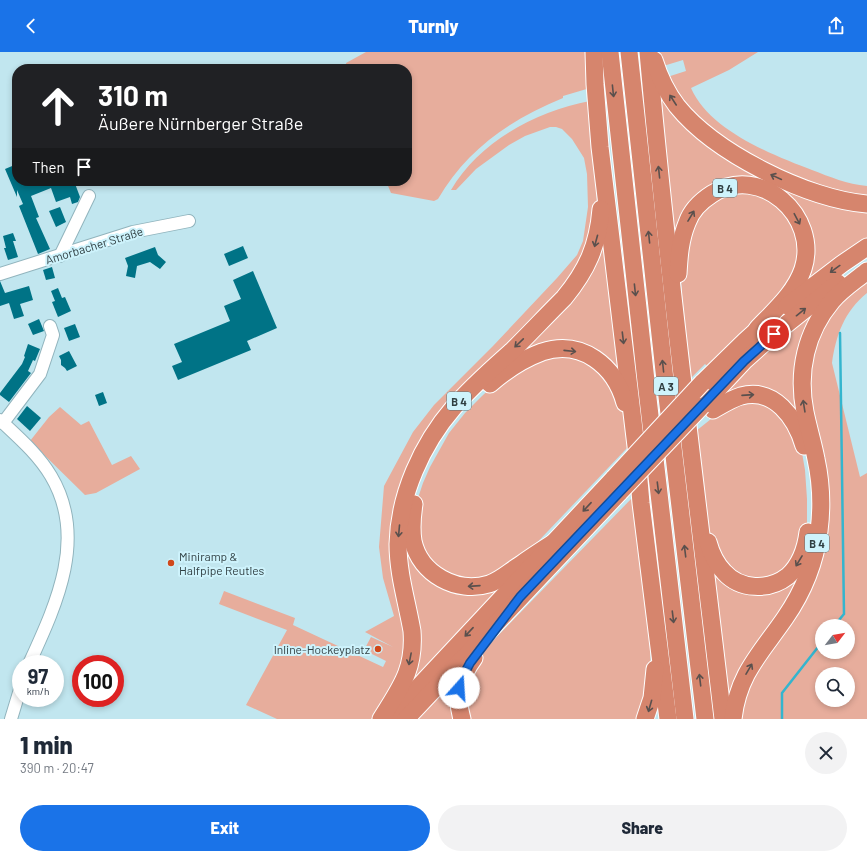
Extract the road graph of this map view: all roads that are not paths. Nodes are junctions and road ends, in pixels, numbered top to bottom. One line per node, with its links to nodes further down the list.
1 (594, 52): 6 (highway)
2 (610, 52): 35 (highway, A 3, one-way to 35)
3 (629, 52): 36 (highway, A 3, one-way to 3)
4 (648, 52): 15 (highway, one-way to 4)
5 (653, 52): 8 (highway, one-way to 5)
6 (600, 146): 20 (highway, one-way to 20); 29 (highway, B 4, one-way to 29)
7 (89, 196): 11 (street)
8 (867, 204)
9 (189, 221): 11 (street, Amorbacher Straße)
10 (867, 247): 17 (highway, B 4, one-way to 17)
11 (60, 256): 14 (street, Amorbacher Straße)
12 (867, 264): 18 (highway, B 4, one-way to 12)
13 (867, 271): 38 (highway, B 4, one-way to 13)
14 (0, 274)
15 (676, 322): 17 (highway, B 4, one-way to 17); 22 (highway)
16 (50, 326): 19 (street)
17 (757, 329): 21 (highway, B 4, bridge)
18 (708, 408): 21 (highway, B 4, bridge); 22 (highway, one-way to 22)
19 (1, 421): 26 (street)
20 (636, 446): 23 (highway, one-way to 20); 25 (highway)
21 (617, 485): 23 (highway, B 4, one-way to 23); 24 (highway, B 4)
22 (697, 500): 37 (highway)
23 (554, 543): 30 (highway, B 4, one-way to 30)
24 (520, 597): 31 (highway, B 4); 32 (highway, B 4)
25 (654, 597): 33 (highway, one-way to 33); 34 (highway)
26 (34, 655)
27 (15, 707): 28 (street)
28 (11, 719)
29 (381, 719)
30 (388, 719)
31 (406, 719)
32 (462, 719)
33 (646, 719)
34 (668, 719)
35 (685, 719)
36 (705, 719)
37 (723, 719)
38 (733, 719)

